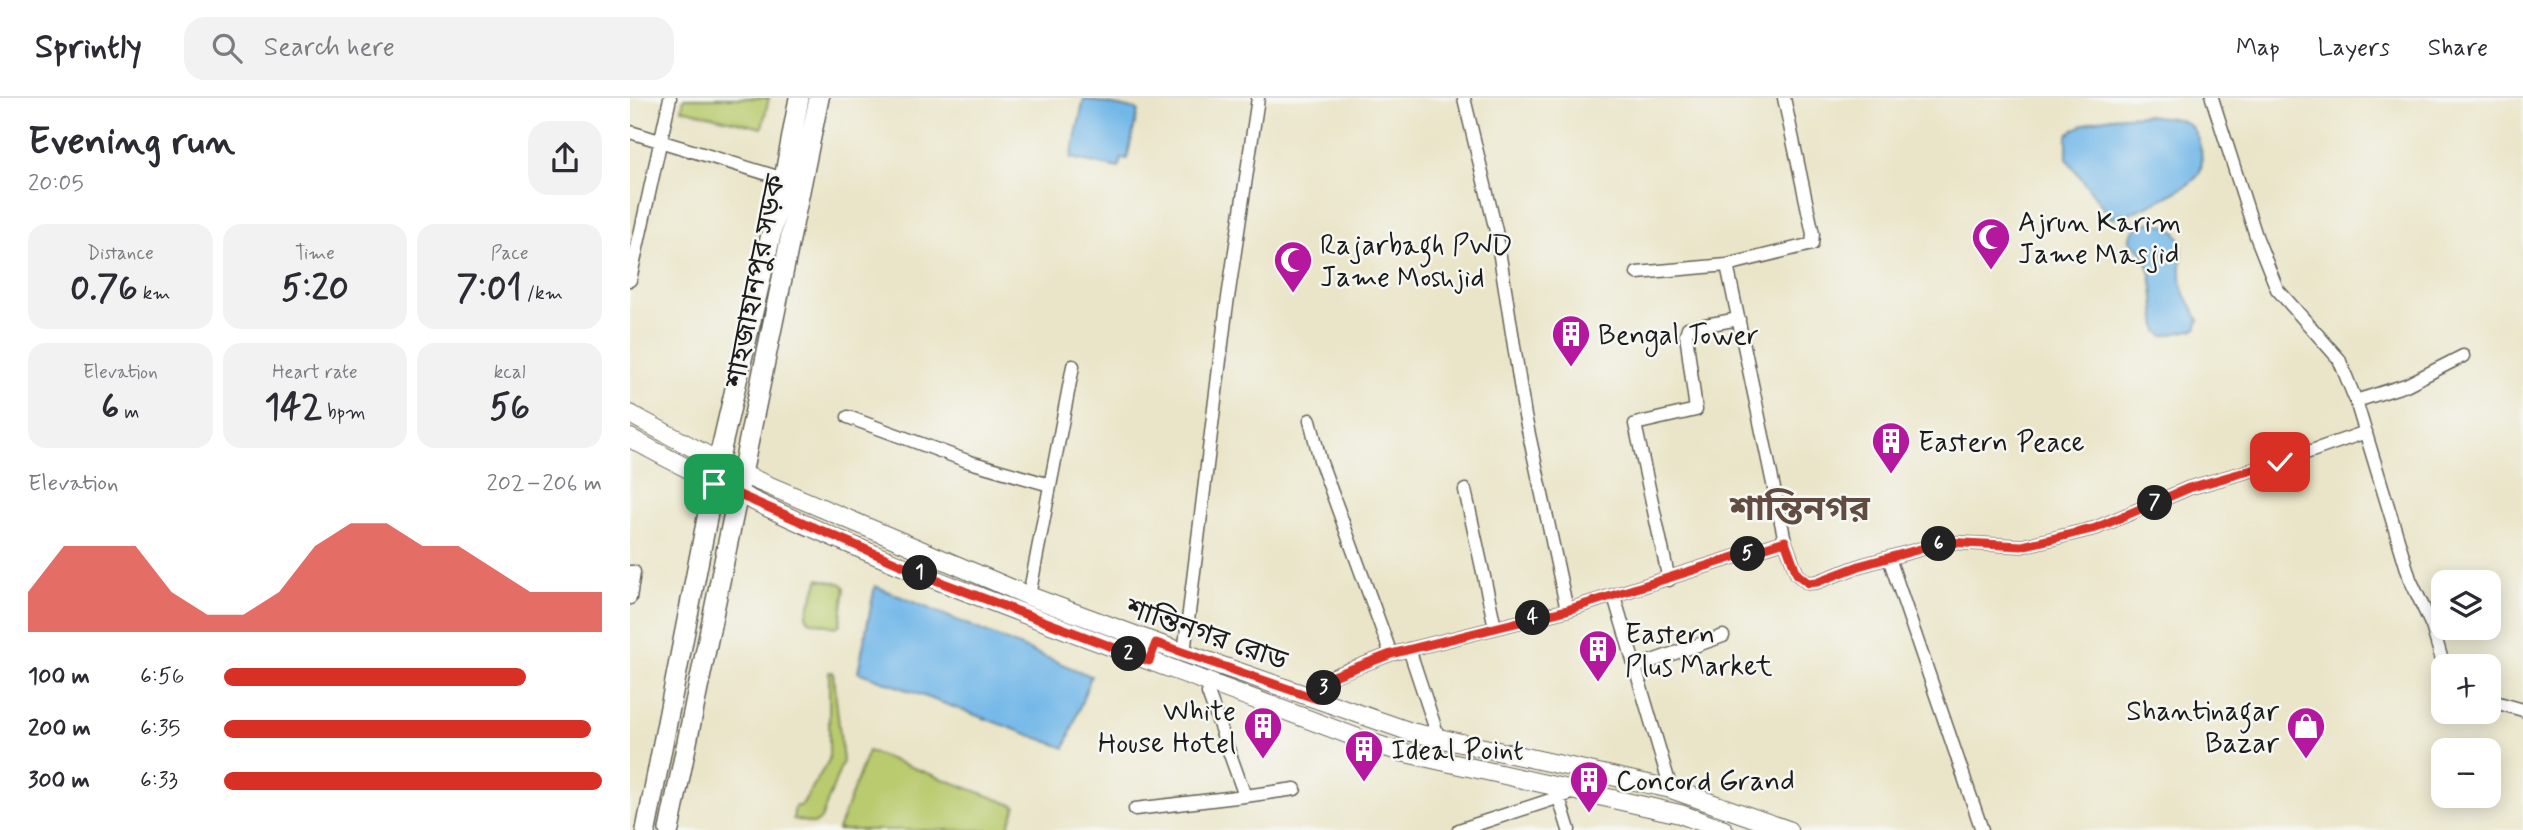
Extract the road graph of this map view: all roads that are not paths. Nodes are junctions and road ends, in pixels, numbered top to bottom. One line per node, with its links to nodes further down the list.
1 (670, 98): 9 (street)
2 (799, 98): 10 (main road, শাহজাহানপুর সড়ক)
3 (819, 98): 25 (main road, শাহজাহানপুর সড়ক)
4 (1258, 98): 43 (street)
5 (1464, 98): 37 (street)
6 (1784, 98): 11 (street)
7 (2211, 98): 18 (street)
8 (630, 132): 9 (street)
9 (660, 141): 10 (street); 12 (street)
10 (784, 179): 24 (main road, শাহজাহানপুর সড়ক)
11 (1727, 265): 13 (street); 15 (street)
12 (631, 266): 14 (street)
13 (1637, 273)
14 (630, 280)
15 (1739, 319): 30 (street); 33 (street)
16 (2463, 356): 18 (street)
17 (1073, 366): 27 (street)
18 (2356, 401): 22 (street)
19 (630, 414): 24 (main road, শান্তিনগর রোড)
20 (848, 417): 27 (street)
21 (1310, 420): 44 (street)
22 (2365, 432): 31 (street); 45 (street)
23 (630, 438): 26 (main road, শান্তিনগর রোড)
24 (719, 462): 25 (main road, শান্তিনগর রোড); 26 (main road, শাহজাহানপুর সড়ক)
25 (744, 475): 29 (main road, শাহজাহানপুর সড়ক); 34 (main road, শান্তিনগর রোড)
26 (714, 484): 29 (main road, শান্তিনগর রোড); 60 (main road, শাহজাহানপুর সড়ক)
27 (1050, 485): 34 (street)
28 (1465, 490): 39 (street)
29 (740, 496): 38 (main road, শান্তিনগর রোড); 61 (main road, শাহজাহানপুর সড়ক)
30 (1785, 541): 31 (street); 33 (street)
31 (1889, 558): 66 (street)
32 (630, 572): 36 (street)
33 (1669, 580): 35 (street)
34 (1029, 596): 38 (main road); 41 (main road, শান্তিনগর রোড)
35 (1614, 596): 37 (street); 47 (street)
36 (630, 598)
37 (1567, 610): 39 (street)
38 (1023, 615): 46 (main road, শান্তিনগর রোড)
39 (1495, 626): 42 (street)
40 (1723, 636): 47 (street)
41 (1156, 643): 43 (main road, শান্তিনগর রোড); 46 (main road)
42 (1409, 649): 44 (street); 52 (street)
43 (1184, 653): 49 (main road, শান্তিনগর রোড)
44 (1391, 654): 49 (street)
45 (2440, 654)
46 (1149, 661): 48 (main road, শান্তিনগর রোড)
47 (1635, 667): 54 (street)
48 (1212, 684): 55 (main road, শান্তিনগর রোড); 56 (street)
49 (1317, 699): 52 (main road, শান্তিনগর রোড)
50 (2501, 704): 51 (street)
51 (2523, 710)
52 (1439, 739): 54 (main road, শান্তিনগর রোড)
53 (1295, 789): 56 (street)
54 (1671, 789): 65 (main road, শান্তিনগর রোড)
55 (1581, 790): 57 (street); 59 (main road, শান্তিনগর রোড)
56 (1245, 796): 58 (street)
57 (1559, 798): 62 (street); 63 (street)
58 (1135, 808)
59 (1683, 822): 64 (main road, শান্তিনগর রোড)
60 (646, 830)
61 (668, 830)
62 (1460, 830)
63 (1569, 830)
64 (1724, 830)
65 (1788, 830)
66 (1982, 830)

